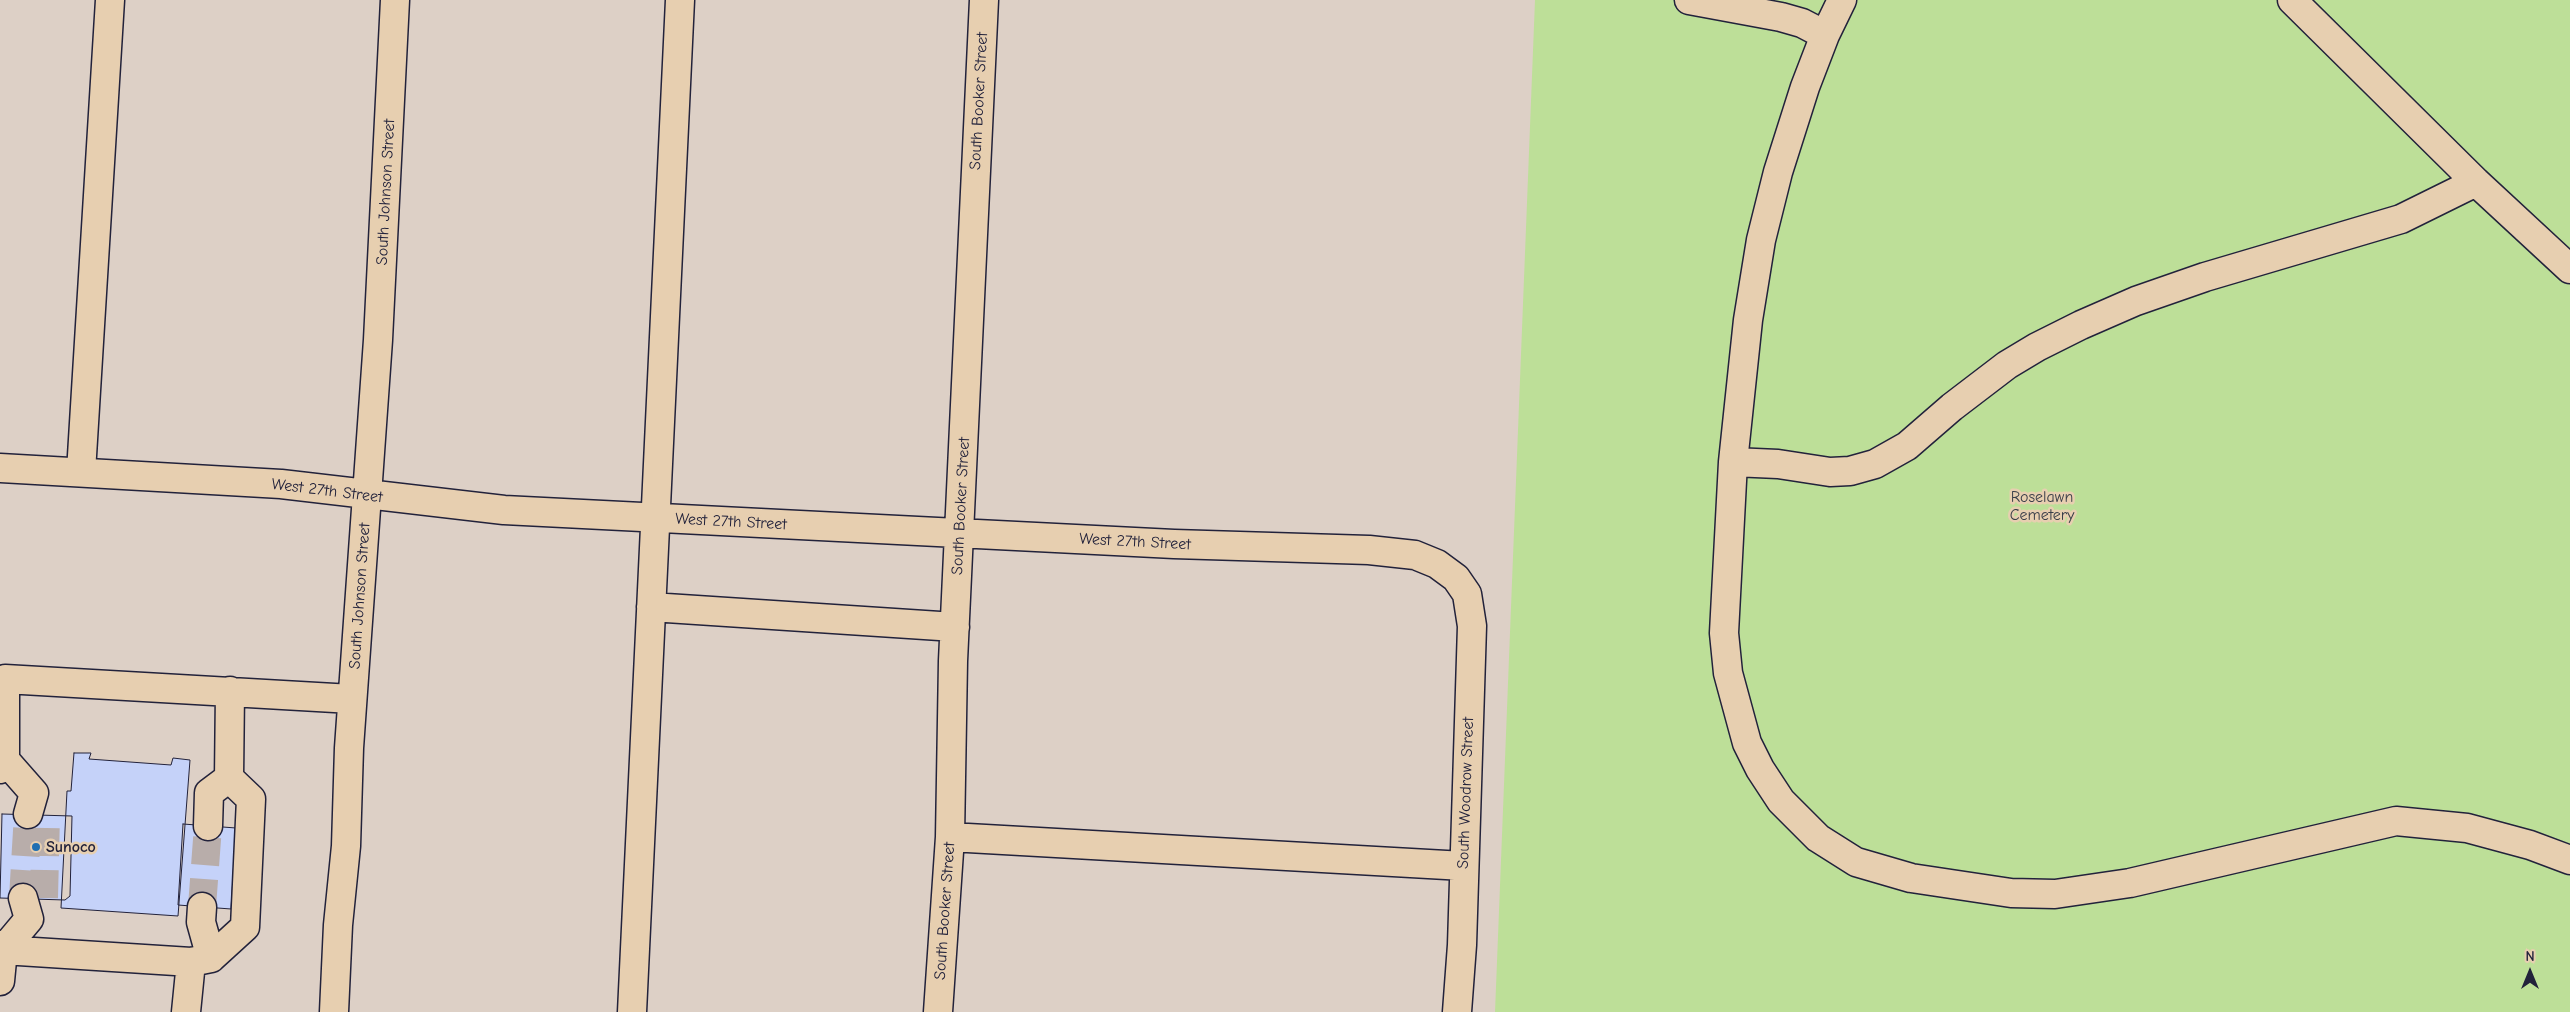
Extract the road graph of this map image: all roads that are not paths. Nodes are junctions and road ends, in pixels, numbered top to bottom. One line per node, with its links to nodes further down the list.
1 (110, 0): 13 (street)
2 (395, 0): 14 (street, South Johnson Street)
3 (680, 0): 15 (street)
4 (984, 0): 16 (street, South Booker Street)
5 (1689, 0): 8 (street)
6 (1842, 0): 8 (street)
7 (2292, 0): 9 (street)
8 (1825, 35): 11 (street)
9 (2476, 182): 10 (street); 11 (street)
10 (2570, 269)
11 (1733, 462): 27 (street)
12 (0, 468): 13 (street, West 27th Street)
13 (80, 472): 14 (street, West 27th Street)
14 (368, 496): 15 (street, West 27th Street); 21 (street, South Johnson Street)
15 (655, 519): 16 (street, West 27th Street); 18 (street)
16 (959, 533): 17 (street, West 27th Street); 19 (street, South Booker Street)
17 (1456, 578): 28 (street, South Woodrow Street)
18 (651, 608): 19 (street); 36 (street)
19 (955, 627): 26 (street, South Booker Street)
20 (230, 691): 21 (street); 22 (street); 23 (street)
21 (352, 699): 35 (street, South Johnson Street)
22 (3, 765): 24 (street)
23 (229, 778): 25 (street); 32 (street)
24 (36, 807)
25 (208, 826)
26 (950, 837): 28 (street); 37 (street, South Booker Street)
27 (2570, 860)
28 (1464, 866): 38 (street, South Woodrow Street)
29 (32, 905): 31 (street)
30 (202, 907): 32 (street)
31 (1, 948): 32 (street); 33 (street)
32 (201, 960): 34 (street)
33 (0, 981)
34 (186, 1012)
35 (334, 1012)
36 (632, 1012)
37 (938, 1012)
38 (1457, 1012)

